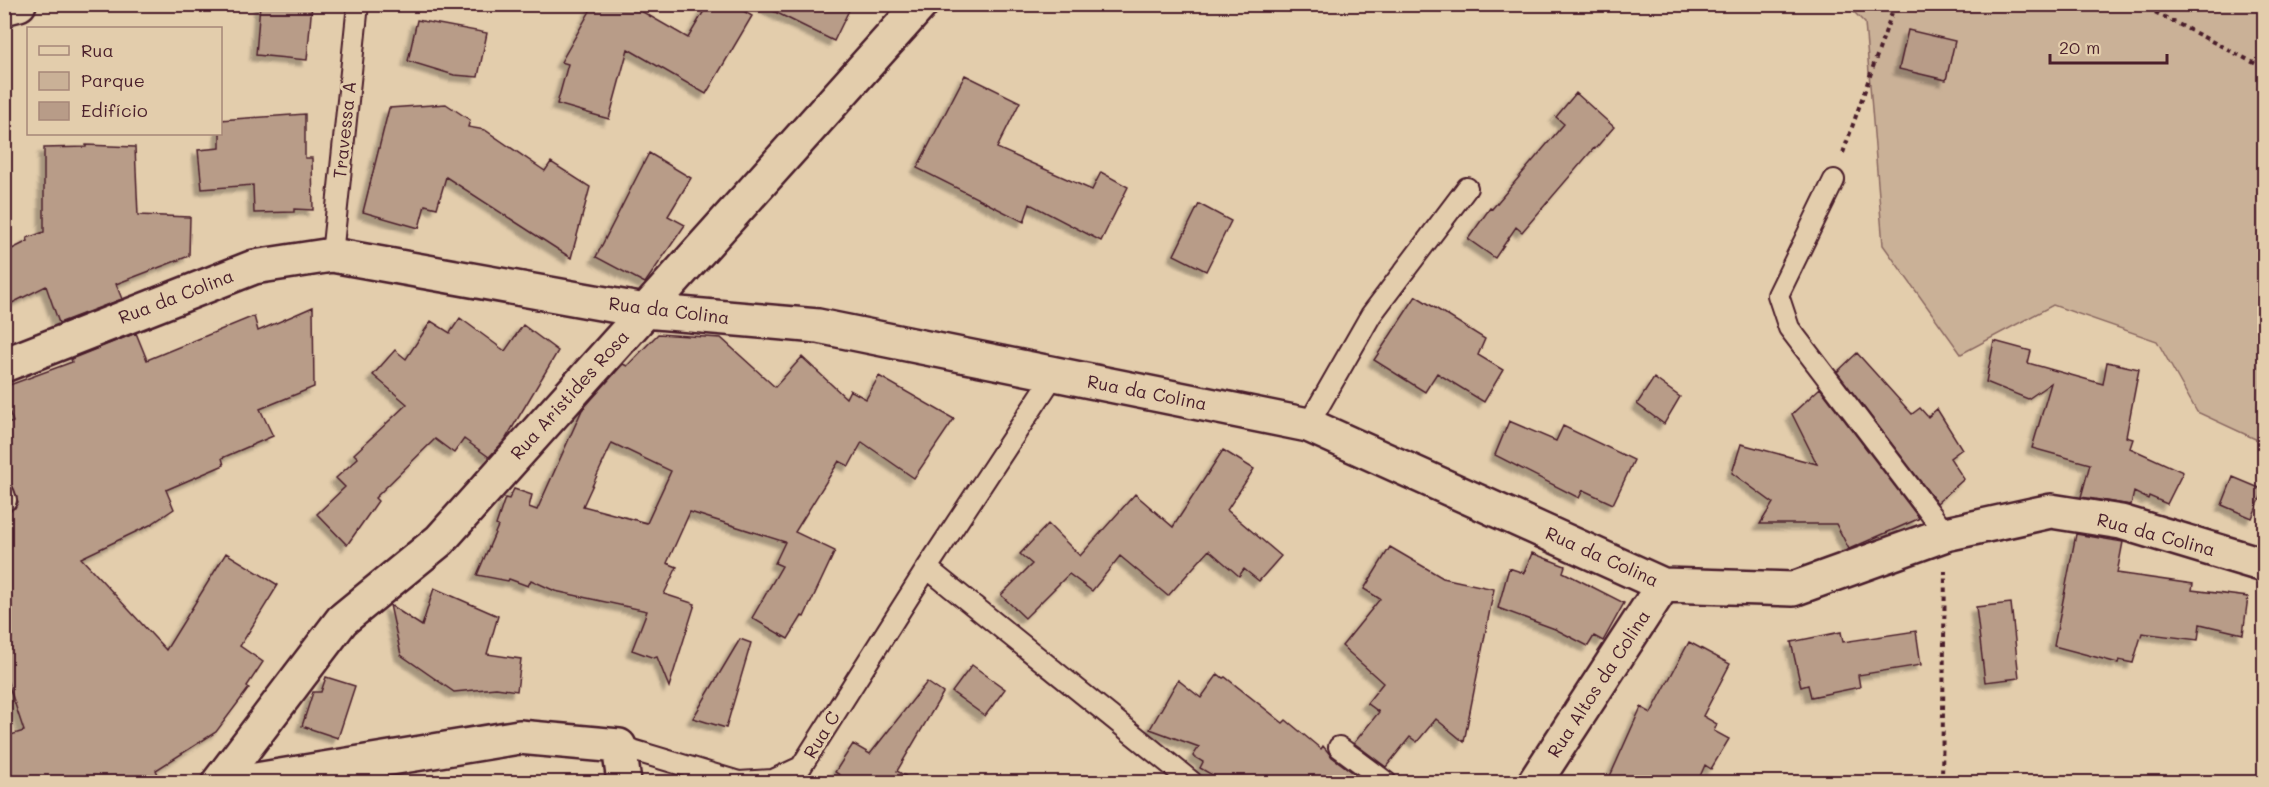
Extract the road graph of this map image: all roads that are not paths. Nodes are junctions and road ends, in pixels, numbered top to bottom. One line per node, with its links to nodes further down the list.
1 (19, 4): 4 (street)
2 (358, 4): 7 (lane, Travessa A)
3 (921, 4): 8 (street, Rua Aristides Rosa)
4 (4, 8)
5 (1834, 180): 12 (lane)
6 (1467, 188): 11 (lane)
7 (332, 255): 8 (street, Rua da Colina); 9 (street, Rua da Colina)
8 (645, 311): 10 (street, Rua da Colina); 18 (street, Rua Aristides Rosa)
9 (4, 365)
10 (1054, 375): 11 (street, Rua da Colina); 14 (lane, Rua C)
11 (1308, 425): 15 (street, Rua da Colina)
12 (1946, 534): 13 (street, Rua da Colina); 15 (street, Rua da Colina)
13 (2265, 565)
14 (927, 568): 16 (lane, Rua C); 21 (lane)
15 (1663, 585): 23 (street, Rua Altos da Colina)
16 (619, 746): 19 (street, Rua C); 20 (street)
17 (1339, 747): 22 (lane)
18 (219, 783)
19 (244, 783)
20 (624, 783)
21 (1192, 783)
22 (1386, 783)
23 (1535, 783)

